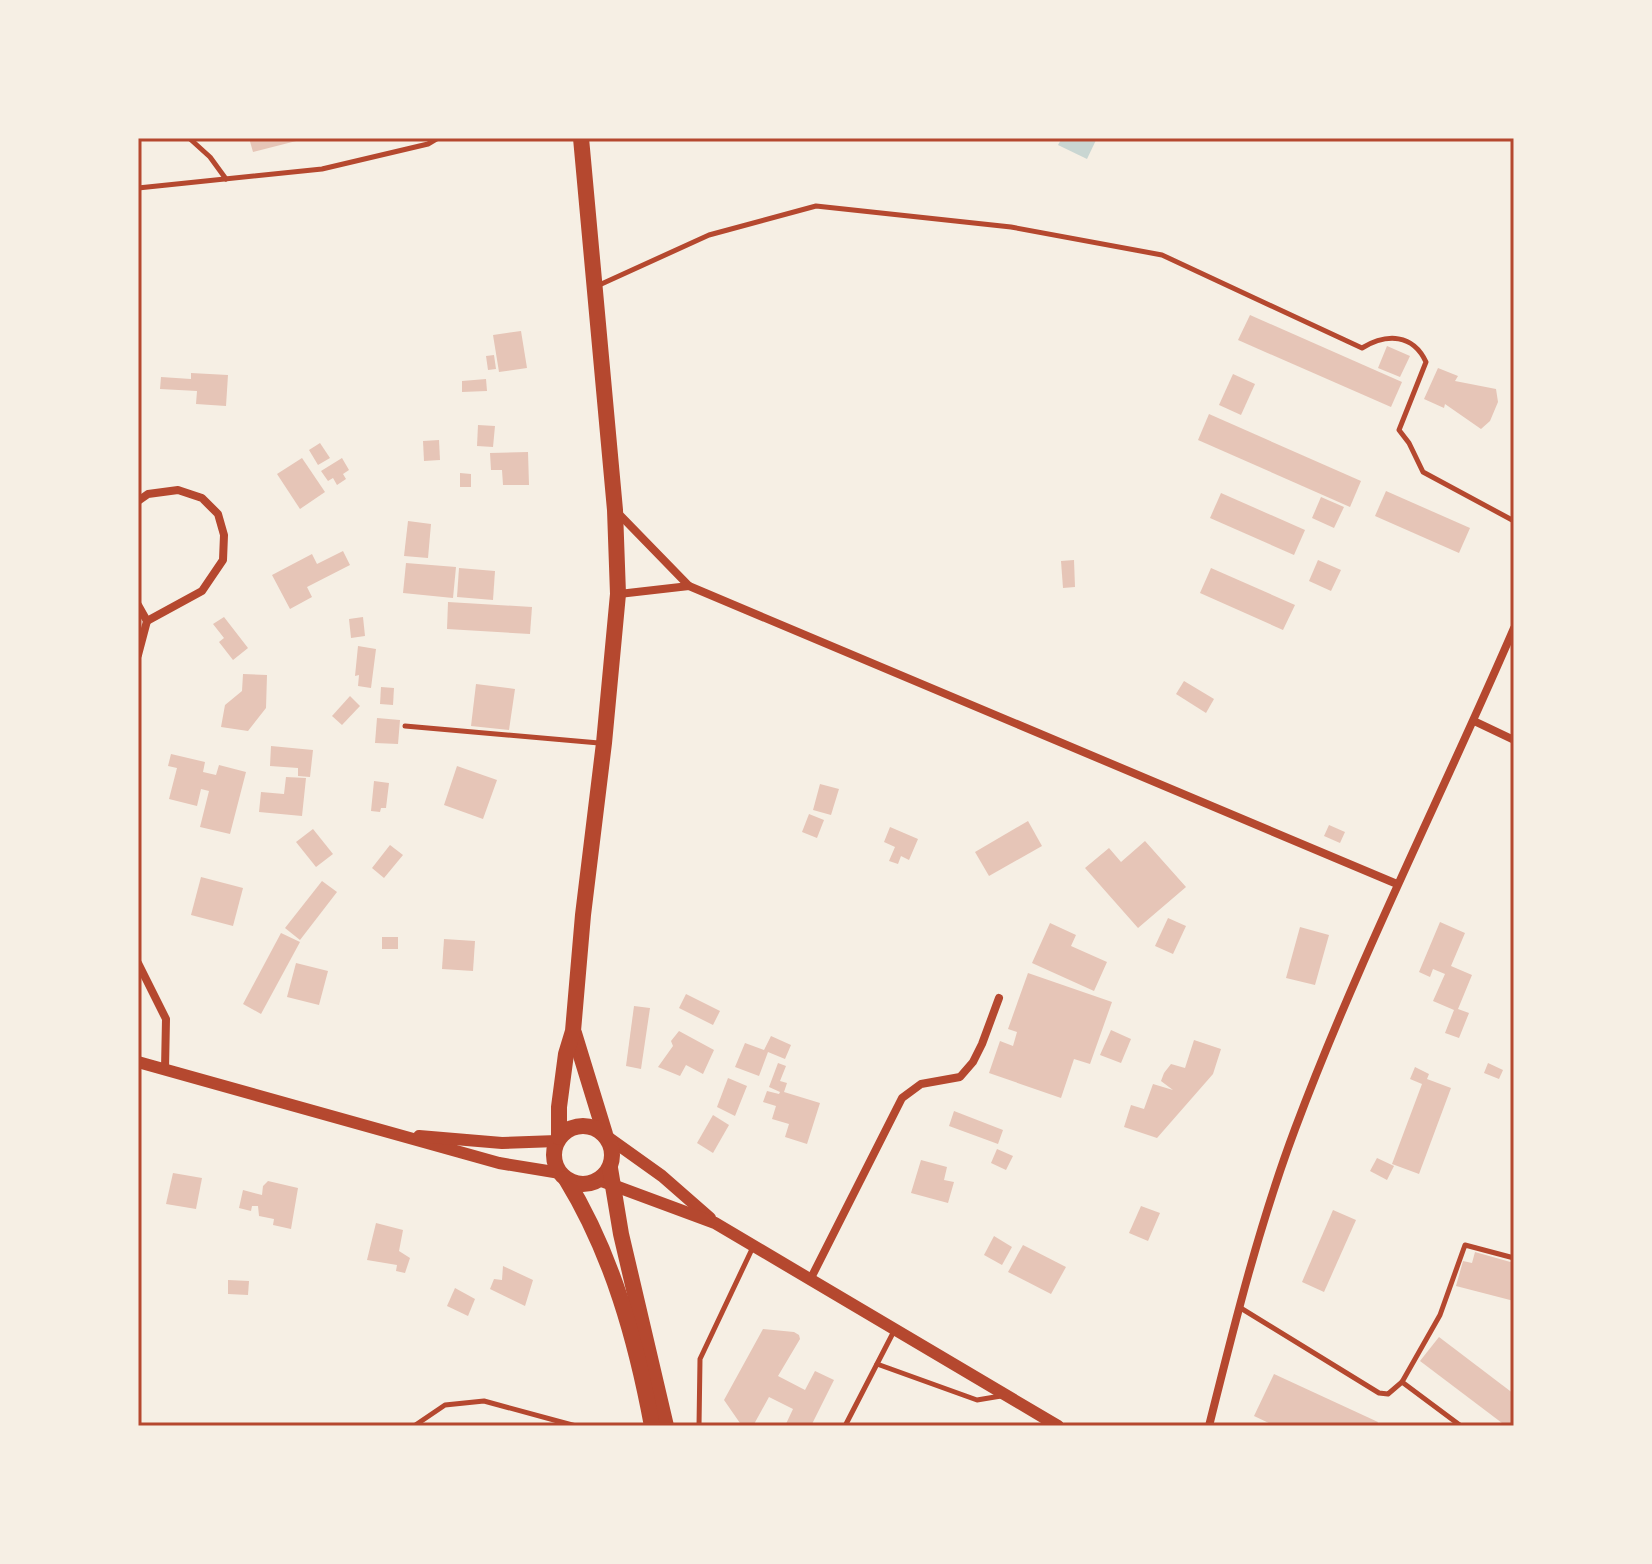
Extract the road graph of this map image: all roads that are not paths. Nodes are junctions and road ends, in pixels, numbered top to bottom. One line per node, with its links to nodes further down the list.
1 (189, 138): 5 (lane)
2 (438, 138): 4 (lane)
3 (581, 138): 7 (highway)
4 (427, 141): 5 (lane)
5 (226, 179): 6 (lane)
6 (138, 188)
7 (596, 287): 9 (highway); 10 (lane)
8 (138, 501): 14 (street)
9 (615, 510): 11 (street); 12 (highway)
10 (1514, 521)
11 (689, 586): 12 (street); 21 (street)
12 (618, 594): 20 (highway)
13 (138, 605): 14 (street)
14 (147, 621): 16 (street)
15 (1514, 628): 17 (street)
16 (138, 655)
17 (1474, 721): 19 (street); 21 (street)
18 (405, 726): 20 (lane)
19 (1514, 740)
20 (604, 743): 24 (highway)
21 (1397, 884): 36 (street)
22 (138, 963): 26 (street)
23 (999, 998): 35 (street)
24 (573, 1031): 28 (highway); 29 (highway)
25 (138, 1062): 26 (street)
26 (165, 1069): 27 (street)
27 (384, 1133): 29 (street); 30 (street)
28 (605, 1135): 29 (highway); 31 (highway); 32 (street)
29 (558, 1139): 30 (highway)
30 (563, 1176): 31 (highway); 43 (highway)
31 (607, 1178): 32 (street); 44 (highway)
32 (715, 1223): 33 (street)
33 (754, 1246): 35 (street); 45 (lane)
34 (1514, 1258): 39 (lane)
35 (810, 1280): 37 (street)
36 (1239, 1307): 39 (lane); 48 (street)
37 (895, 1330): 38 (lane); 40 (street)
38 (877, 1364): 40 (lane); 46 (lane)
39 (1402, 1382): 49 (lane)
40 (1006, 1396): 47 (street)
41 (414, 1426): 42 (lane)
42 (576, 1426)
43 (652, 1426)
44 (666, 1426)
45 (699, 1426)
46 (845, 1426)
47 (1058, 1426)
48 (1209, 1426)
49 (1461, 1426)

